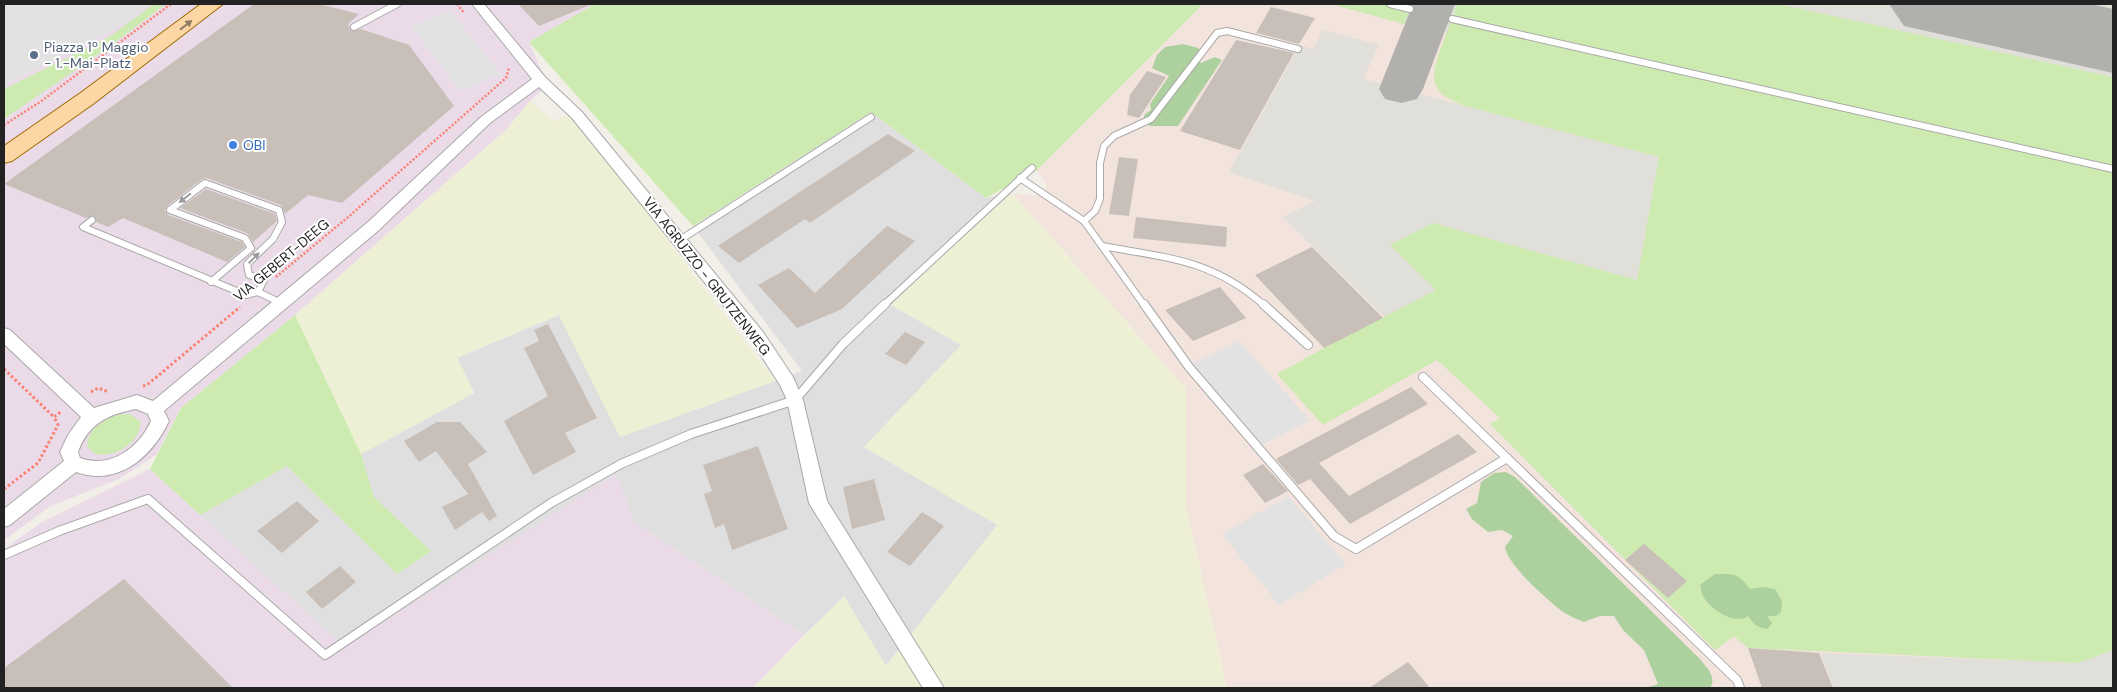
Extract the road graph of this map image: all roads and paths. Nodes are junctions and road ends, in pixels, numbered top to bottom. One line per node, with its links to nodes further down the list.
1 (172, 4): 17 (path)
2 (190, 4): 15 (main road)
3 (213, 4): 20 (main road, one-way to 3)
4 (398, 4): 11 (lane)
5 (457, 4): 9 (path)
6 (478, 4): 14 (street, VIA AGRUZZO - GRUTZENWEG)
7 (1390, 4): 8 (lane)
8 (1410, 9)
9 (469, 18)
10 (1452, 19): 22 (lane)
11 (354, 26)
12 (1298, 49): 25 (lane)
13 (505, 62): 29 (path, VIA GEBERT-DEEG)
14 (540, 80): 26 (street, VIA AGRUZZO - GRUTZENWEG); 30 (street)
15 (56, 104): 18 (main road); 19 (main road)
16 (871, 117): 26 (lane)
17 (4, 125)
18 (4, 135)
19 (4, 141)
20 (4, 156)
21 (1032, 168): 23 (lane)
22 (2113, 170)
23 (1020, 178): 25 (lane); 37 (lane)
24 (92, 220): 28 (lane)
25 (1084, 221): 27 (lane)
26 (680, 240): 37 (street, VIA AGRUZZO - GRUTZENWEG)
27 (1102, 246): 32 (lane); 42 (lane)
28 (211, 282): 29 (lane); 29 (lane, one-way to 28)
29 (258, 292): 30 (lane); 35 (path, VIA GEBERT-DEEG)
30 (281, 303): 39 (street)
31 (4, 334): 38 (street)
32 (1308, 345)
33 (4, 368): 40 (path)
34 (1423, 377): 42 (lane)
35 (139, 386)
36 (116, 391): 38 (path)
37 (795, 400): 46 (lane); 47 (street, VIA AGRUZZO - GRUTZENWEG)
38 (76, 401): 40 (path); 41 (street)
39 (156, 408): 41 (street); 43 (street)
40 (54, 417): 44 (path)
41 (92, 417): 43 (street)
42 (1507, 458): 48 (lane)
43 (74, 463): 45 (street)
44 (4, 489)
45 (4, 519)
46 (4, 555)
47 (934, 688)
48 (1740, 688)

